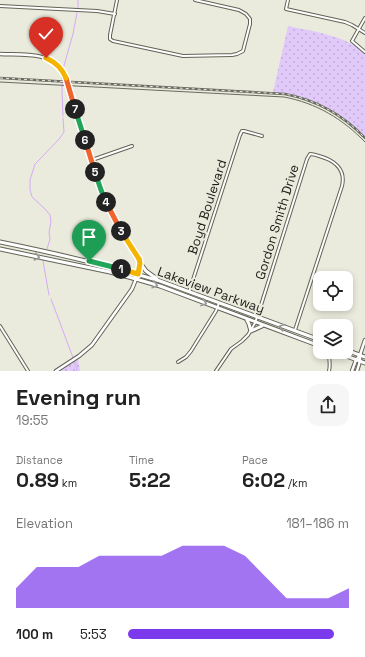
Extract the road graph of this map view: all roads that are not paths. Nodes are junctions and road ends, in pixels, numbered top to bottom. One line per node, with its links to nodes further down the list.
1 (118, 0): 5 (street)
2 (195, 0): 5 (street)
3 (288, 0): 7 (street)
4 (0, 6): 5 (street)
5 (114, 14)
6 (365, 18): 7 (street)
7 (359, 29): 8 (street); 9 (street)
8 (365, 33)
9 (365, 52)
10 (0, 54): 13 (street)
11 (262, 136): 24 (street, Boyd Boulevard)
12 (132, 146): 13 (street)
13 (92, 161): 19 (street)
14 (0, 242): 15 (main road, Lakeview Parkway)
15 (18, 246): 17 (main road); 18 (main road, Lakeview Parkway)
16 (0, 249): 17 (main road, Lakeview Parkway)
17 (17, 252): 20 (main road, Lakeview Parkway, one-way to 20)
18 (72, 257): 20 (main road); 21 (main road, Lakeview Parkway)
19 (140, 263): 21 (street); 23 (main road)
20 (70, 264): 22 (main road, Lakeview Parkway)
21 (138, 274): 22 (street); 23 (main road, Lakeview Parkway)
22 (136, 279): 25 (main road, Lakeview Parkway, one-way to 25); 49 (street)
23 (160, 281): 24 (main road, Lakeview Parkway)
24 (189, 292): 25 (main road); 26 (main road, Lakeview Parkway)
25 (188, 297): 27 (main road, Lakeview Parkway, one-way to 27)
26 (220, 303): 27 (street); 28 (main road, Lakeview Parkway)
27 (218, 308): 29 (main road, Lakeview Parkway); 46 (street)
28 (257, 317): 30 (street, Gordon Smith Drive); 34 (main road, Lakeview Parkway, one-way to 28); 34 (street, Gordon Smith Drive)
29 (246, 319): 30 (main road, Lakeview Parkway); 33 (main road)
30 (255, 322): 32 (main road, Lakeview Parkway); 33 (street, Gordon Smith Drive)
31 (0, 326): 48 (street)
32 (264, 326): 33 (main road); 35 (main road, Lakeview Parkway)
33 (251, 331): 50 (street)
34 (295, 332): 35 (main road); 36 (main road, Lakeview Parkway)
35 (293, 336): 38 (main road, Lakeview Parkway)
36 (313, 338)
37 (365, 340): 40 (street)
38 (313, 343)
39 (353, 352): 40 (main road)
40 (360, 355): 41 (main road); 44 (street); 45 (street)
41 (365, 357)
42 (329, 359): 51 (street)
43 (353, 359): 44 (main road)
44 (356, 360): 45 (main road); 52 (street)
45 (360, 361): 47 (main road); 53 (street)
46 (178, 362)
47 (365, 363)
48 (28, 371)
49 (56, 371)
50 (216, 371)
51 (329, 371)
52 (352, 371)
53 (357, 371)

